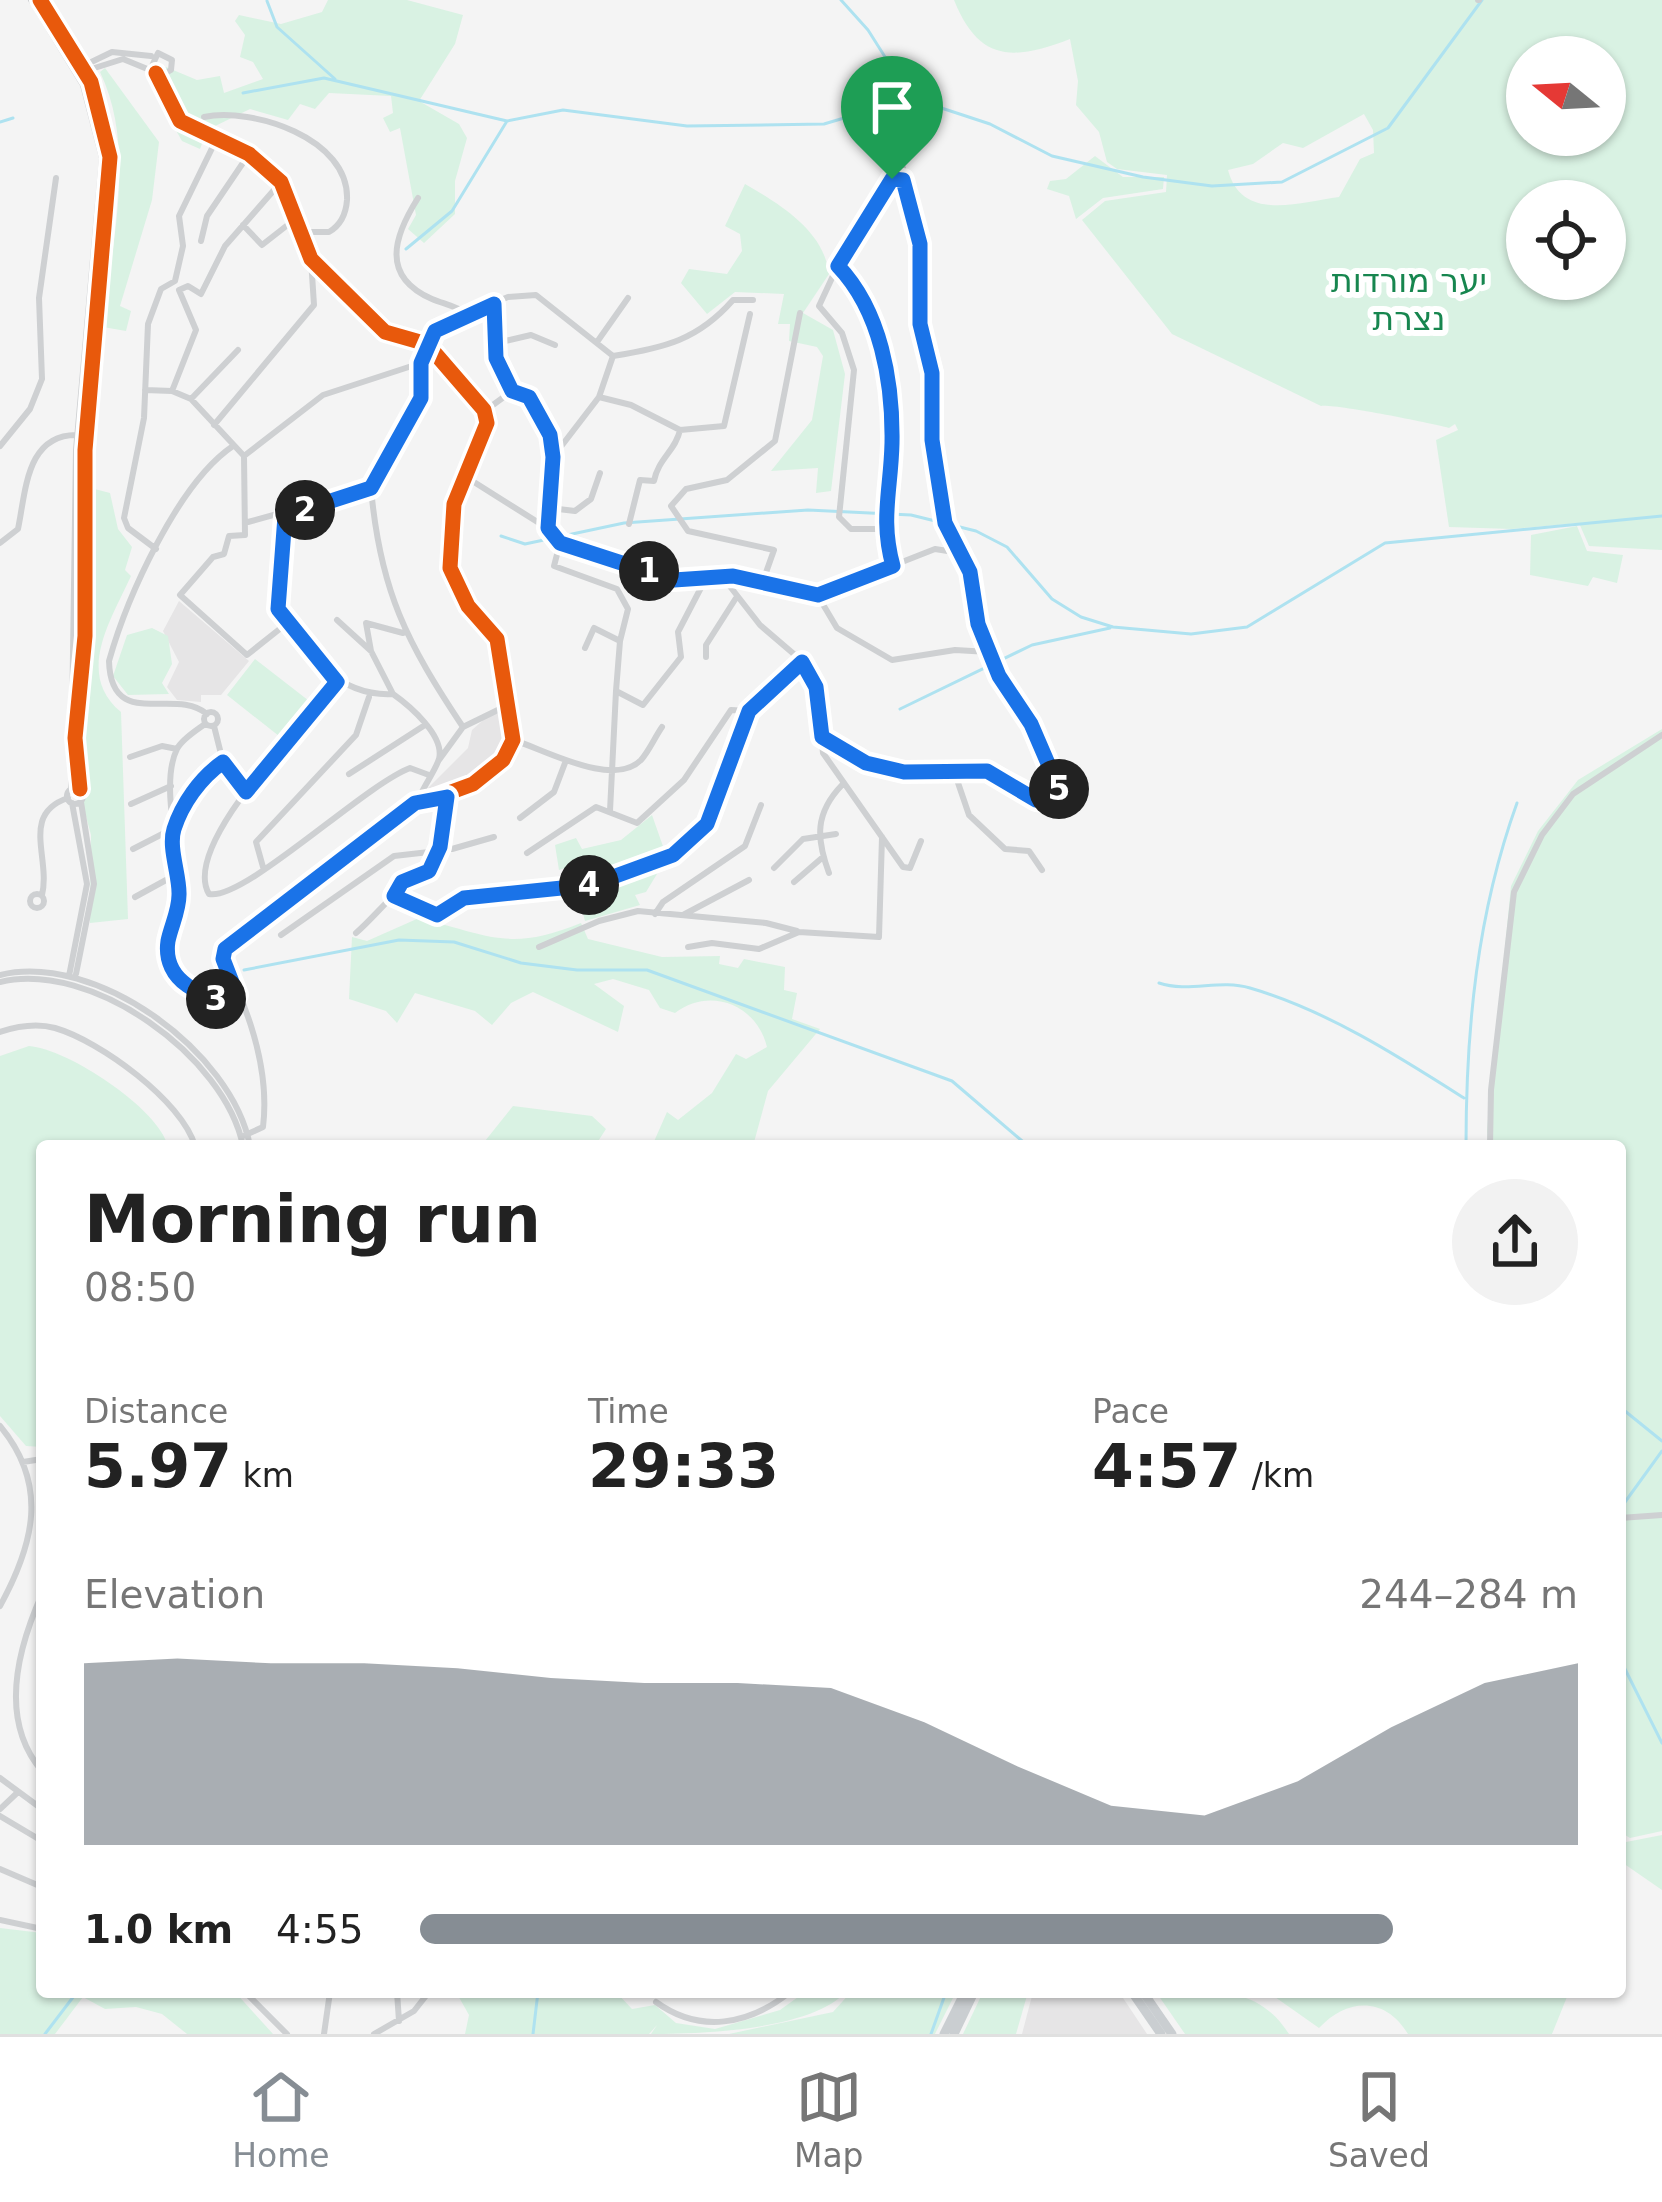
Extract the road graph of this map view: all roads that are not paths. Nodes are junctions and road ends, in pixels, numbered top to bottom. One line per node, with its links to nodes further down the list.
1 (35, 0): 3 (street); 5 (street)
2 (155, 55): 4 (street); 6 (street); 7 (street)
3 (76, 56): 4 (street); 5 (street)
4 (96, 61): 5 (street); 6 (street); 8 (street)
5 (80, 70): 8 (street); 46 (street)
6 (154, 70): 7 (street); 9 (street)
7 (168, 72): 9 (street)
8 (92, 84): 46 (street)
9 (165, 96): 11 (street)
10 (204, 117): 20 (street)
11 (217, 138): 12 (street); 24 (street)
12 (249, 154): 16 (street); 21 (street)
13 (56, 178): 47 (street)
14 (892, 179): 15 (street); 15 (street); 23 (street)
15 (903, 180): 63 (street)
16 (281, 182): 18 (street); 19 (street)
17 (418, 197): 29 (street)
18 (294, 220): 19 (street); 20 (street)
19 (243, 225): 24 (street)
20 (298, 232): 22 (street)
21 (201, 241)
22 (311, 259): 33 (street); 44 (street)
23 (838, 266): 59 (street); 59 (street)
24 (177, 286): 38 (street); 39 (street)
25 (628, 298): 31 (street)
26 (753, 300): 36 (street)
27 (494, 304): 29 (street); 31 (street); 32 (street)
28 (800, 313): 67 (street)
29 (467, 314): 33 (street)
30 (750, 314): 45 (street)
31 (597, 342): 36 (street)
32 (496, 343): 34 (street); 40 (street)
33 (427, 344): 37 (street); 43 (street)
34 (555, 345)
35 (238, 350): 42 (street)
36 (613, 356): 41 (street)
37 (421, 363): 49 (street); 53 (street)
38 (145, 390): 39 (street); 62 (street)
39 (172, 391): 42 (street)
40 (512, 391): 43 (street); 50 (street)
41 (599, 397): 45 (street); 50 (street)
42 (190, 400): 44 (street)
43 (484, 410): 52 (street)
44 (214, 425): 48 (street)
45 (680, 430): 57 (street)
46 (81, 435): 60 (street); 105 (street)
47 (0, 446)
48 (233, 446): 49 (street); 62 (street)
49 (244, 456): 56 (street)
50 (553, 457): 54 (street)
51 (600, 473): 54 (street)
52 (466, 477): 58 (street); 83 (street)
53 (371, 488): 55 (street); 72 (street)
54 (550, 508): 58 (street)
55 (285, 516): 56 (street); 71 (street)
56 (248, 522): 71 (street)
57 (628, 524)
58 (548, 528): 61 (street)
59 (883, 529): 64 (street)
60 (0, 543)
61 (560, 543): 65 (street); 73 (street)
62 (156, 549): 85 (street)
63 (956, 553): 64 (street); 76 (street)
64 (893, 566): 68 (street)
65 (705, 580): 66 (street); 80 (street)
66 (724, 580): 67 (street); 69 (street)
67 (763, 581): 68 (street)
68 (818, 595): 76 (street)
69 (736, 598): 77 (street); 78 (street)
70 (337, 620): 75 (street)
71 (286, 624): 79 (street)
72 (403, 633): 75 (street); 88 (street)
73 (620, 641): 74 (street); 80 (street)
74 (585, 648)
75 (371, 651): 81 (street)
76 (989, 652): 100 (street)
77 (706, 657)
78 (802, 662): 84 (street); 91 (street)
79 (337, 682): 82 (street); 104 (street)
80 (616, 691): 98 (street)
81 (393, 694): 82 (street); 87 (street)
82 (369, 697): 124 (street)
83 (508, 704): 88 (street); 92 (street)
84 (749, 711): 112 (street); 132 (street)
85 (206, 713): 86 (street); 86 (street)
86 (210, 725): 93 (street); 96 (street)
87 (425, 725): 95 (street); 99 (street)
88 (463, 727): 95 (street)
89 (662, 727): 98 (street)
90 (1662, 735): 152 (street)
91 (822, 737): 100 (street); 103 (street)
92 (513, 740): 97 (street); 106 (street)
93 (177, 749): 94 (street); 102 (street)
94 (130, 757)
95 (439, 760): 101 (street)
96 (223, 762): 104 (street); 110 (street)
97 (565, 764): 98 (street); 113 (street)
98 (614, 768): 112 (street)
99 (349, 774)
100 (955, 774): 126 (street)
101 (429, 775): 107 (street); 124 (street)
102 (171, 785): 108 (street); 109 (street)
103 (842, 785): 116 (street); 118 (street)
104 (246, 792): 124 (street)
105 (74, 796): 131 (street); 141 (street)
106 (447, 797): 107 (street); 121 (street)
107 (420, 800): 146 (street)
108 (131, 804)
109 (173, 806): 110 (street); 114 (street)
110 (186, 806): 114 (street)
111 (761, 806): 134 (street)
112 (610, 811): 122 (street)
113 (520, 818)
114 (174, 829): 120 (street); 128 (street)
115 (836, 834): 118 (street)
116 (882, 836): 119 (street); 136 (street)
117 (494, 837): 121 (street)
118 (817, 838): 123 (street); 125 (street)
119 (921, 841)
120 (133, 849)
121 (439, 849): 132 (street); 138 (street)
122 (527, 853)
123 (823, 857): 127 (street); 130 (street)
124 (262, 867)
125 (774, 868)
126 (1042, 870)
127 (830, 873)
128 (177, 874): 133 (street); 146 (street)
129 (749, 880): 135 (street)
130 (794, 882)
131 (42, 895)
132 (394, 896): 137 (street)
133 (135, 897)
134 (655, 914): 135 (street); 139 (street)
135 (679, 917): 136 (street)
136 (799, 932): 140 (street)
137 (356, 933)
138 (281, 935)
139 (539, 947)
140 (688, 947)
141 (76, 958): 142 (street); 143 (street); 145 (street)
142 (53, 971): 143 (street); 144 (street)
143 (72, 977): 144 (street); 145 (street); 149 (street)
144 (0, 979)
145 (89, 980): 150 (street)
146 (237, 995): 151 (street)
147 (0, 1032): 148 (street)
148 (192, 1140)
149 (245, 1140)
150 (245, 1140)
151 (246, 1140)
152 (1490, 1140)
153 (0, 1426): 155 (street)
154 (36, 1461): 155 (street)
155 (23, 1462): 158 (street)
156 (1662, 1515): 157 (street)
157 (1626, 1518)
158 (0, 1606)
159 (36, 1608): 160 (street)
160 (36, 1765)
161 (0, 1778): 162 (street)
162 (16, 1793): 163 (street); 164 (street)
163 (36, 1805)
164 (0, 1813): 165 (street)
165 (36, 1837)
166 (0, 1869): 167 (street)
167 (36, 1884)
168 (0, 1920): 169 (street)
169 (36, 1928)
170 (251, 1998): 181 (street)
171 (329, 1998): 182 (street)
172 (397, 1998): 180 (street)
173 (423, 1998): 180 (street)
174 (780, 1998): 179 (street)
175 (961, 1998): 184 (main road)
176 (971, 1998): 185 (main road)
177 (1136, 1998): 186 (main road)
178 (1147, 1998): 187 (main road)
179 (656, 2002)
180 (398, 2021): 183 (street)
181 (287, 2034)
182 (324, 2034)
183 (374, 2034)
184 (944, 2034)
185 (954, 2034)
186 (1161, 2034)
187 (1172, 2034)

